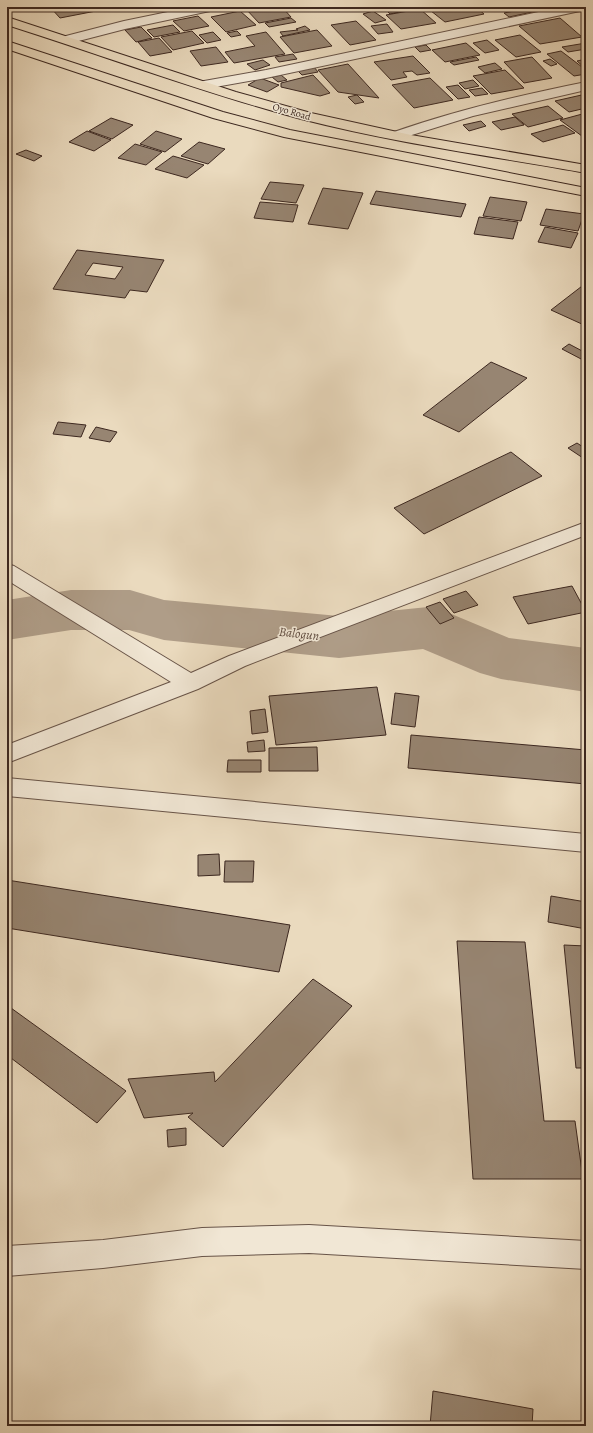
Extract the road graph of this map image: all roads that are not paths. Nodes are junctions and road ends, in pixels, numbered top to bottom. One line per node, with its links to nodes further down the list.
1 (210, 7): 5 (street)
2 (572, 8): 3 (street); 7 (street)
3 (586, 20)
4 (7, 21): 5 (main road, Oyo Road)
5 (67, 40): 7 (main road, Oyo Road)
6 (7, 45): 11 (main road, Oyo Road)
7 (204, 85): 9 (main road, Oyo Road)
8 (586, 86): 9 (street)
9 (399, 136): 10 (main road, Oyo Road)
10 (586, 168)
11 (586, 192)
12 (586, 528): 14 (street)
13 (7, 571): 14 (street)
14 (190, 683): 15 (street)
15 (7, 754)
16 (7, 787): 17 (street)
17 (586, 843)
18 (586, 1255): 19 (street)
19 (7, 1261)

